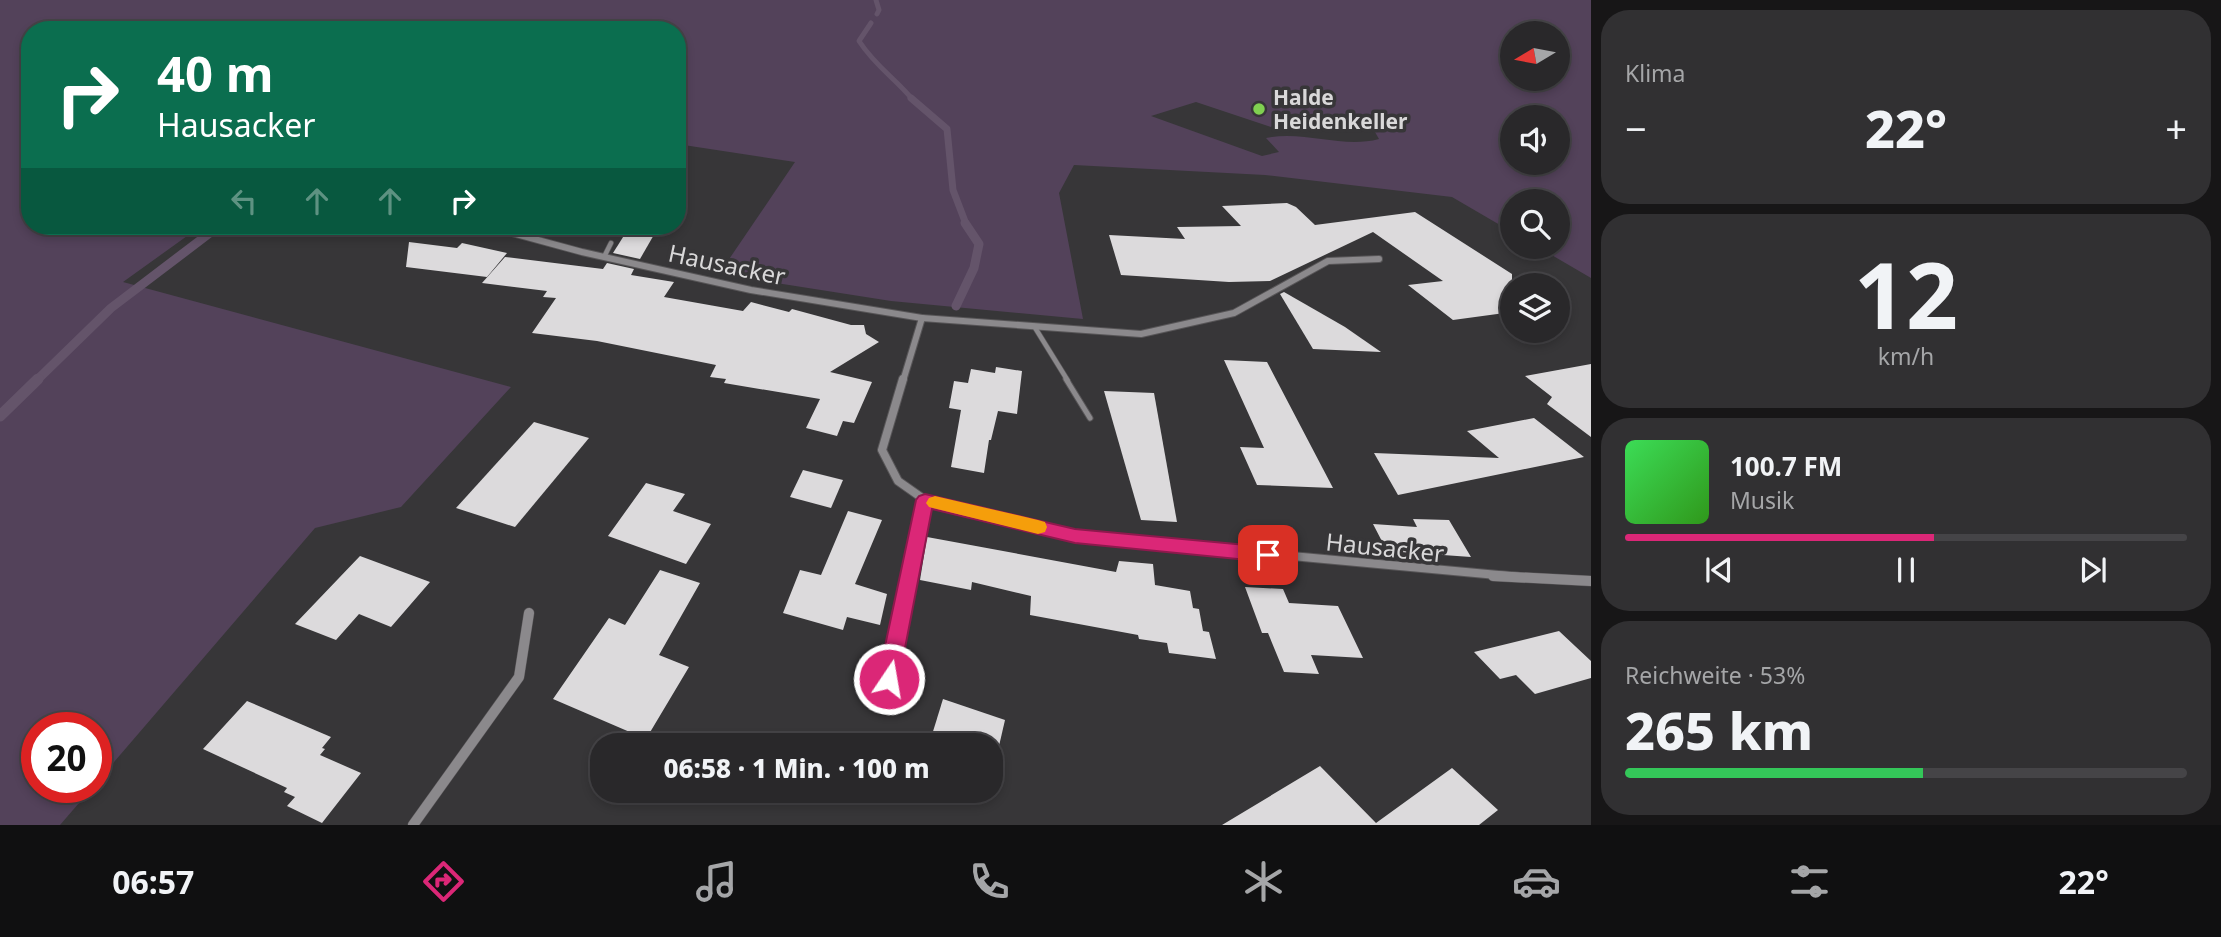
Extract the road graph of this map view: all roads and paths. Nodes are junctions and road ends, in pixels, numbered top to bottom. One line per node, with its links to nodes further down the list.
1 (520, 235): 3 (street, Hausacker)
2 (611, 243): 3 (lane)
3 (604, 257): 5 (street, Hausacker)
4 (1378, 259): 6 (street, Hausacker)
5 (922, 318): 6 (street, Hausacker); 8 (street, Hausacker)
6 (1034, 326): 7 (lane)
7 (1090, 418)
8 (925, 500): 9 (street, Hausacker); 11 (lane)
9 (1591, 581)
10 (529, 613): 12 (street)
11 (884, 704)
12 (413, 825)

